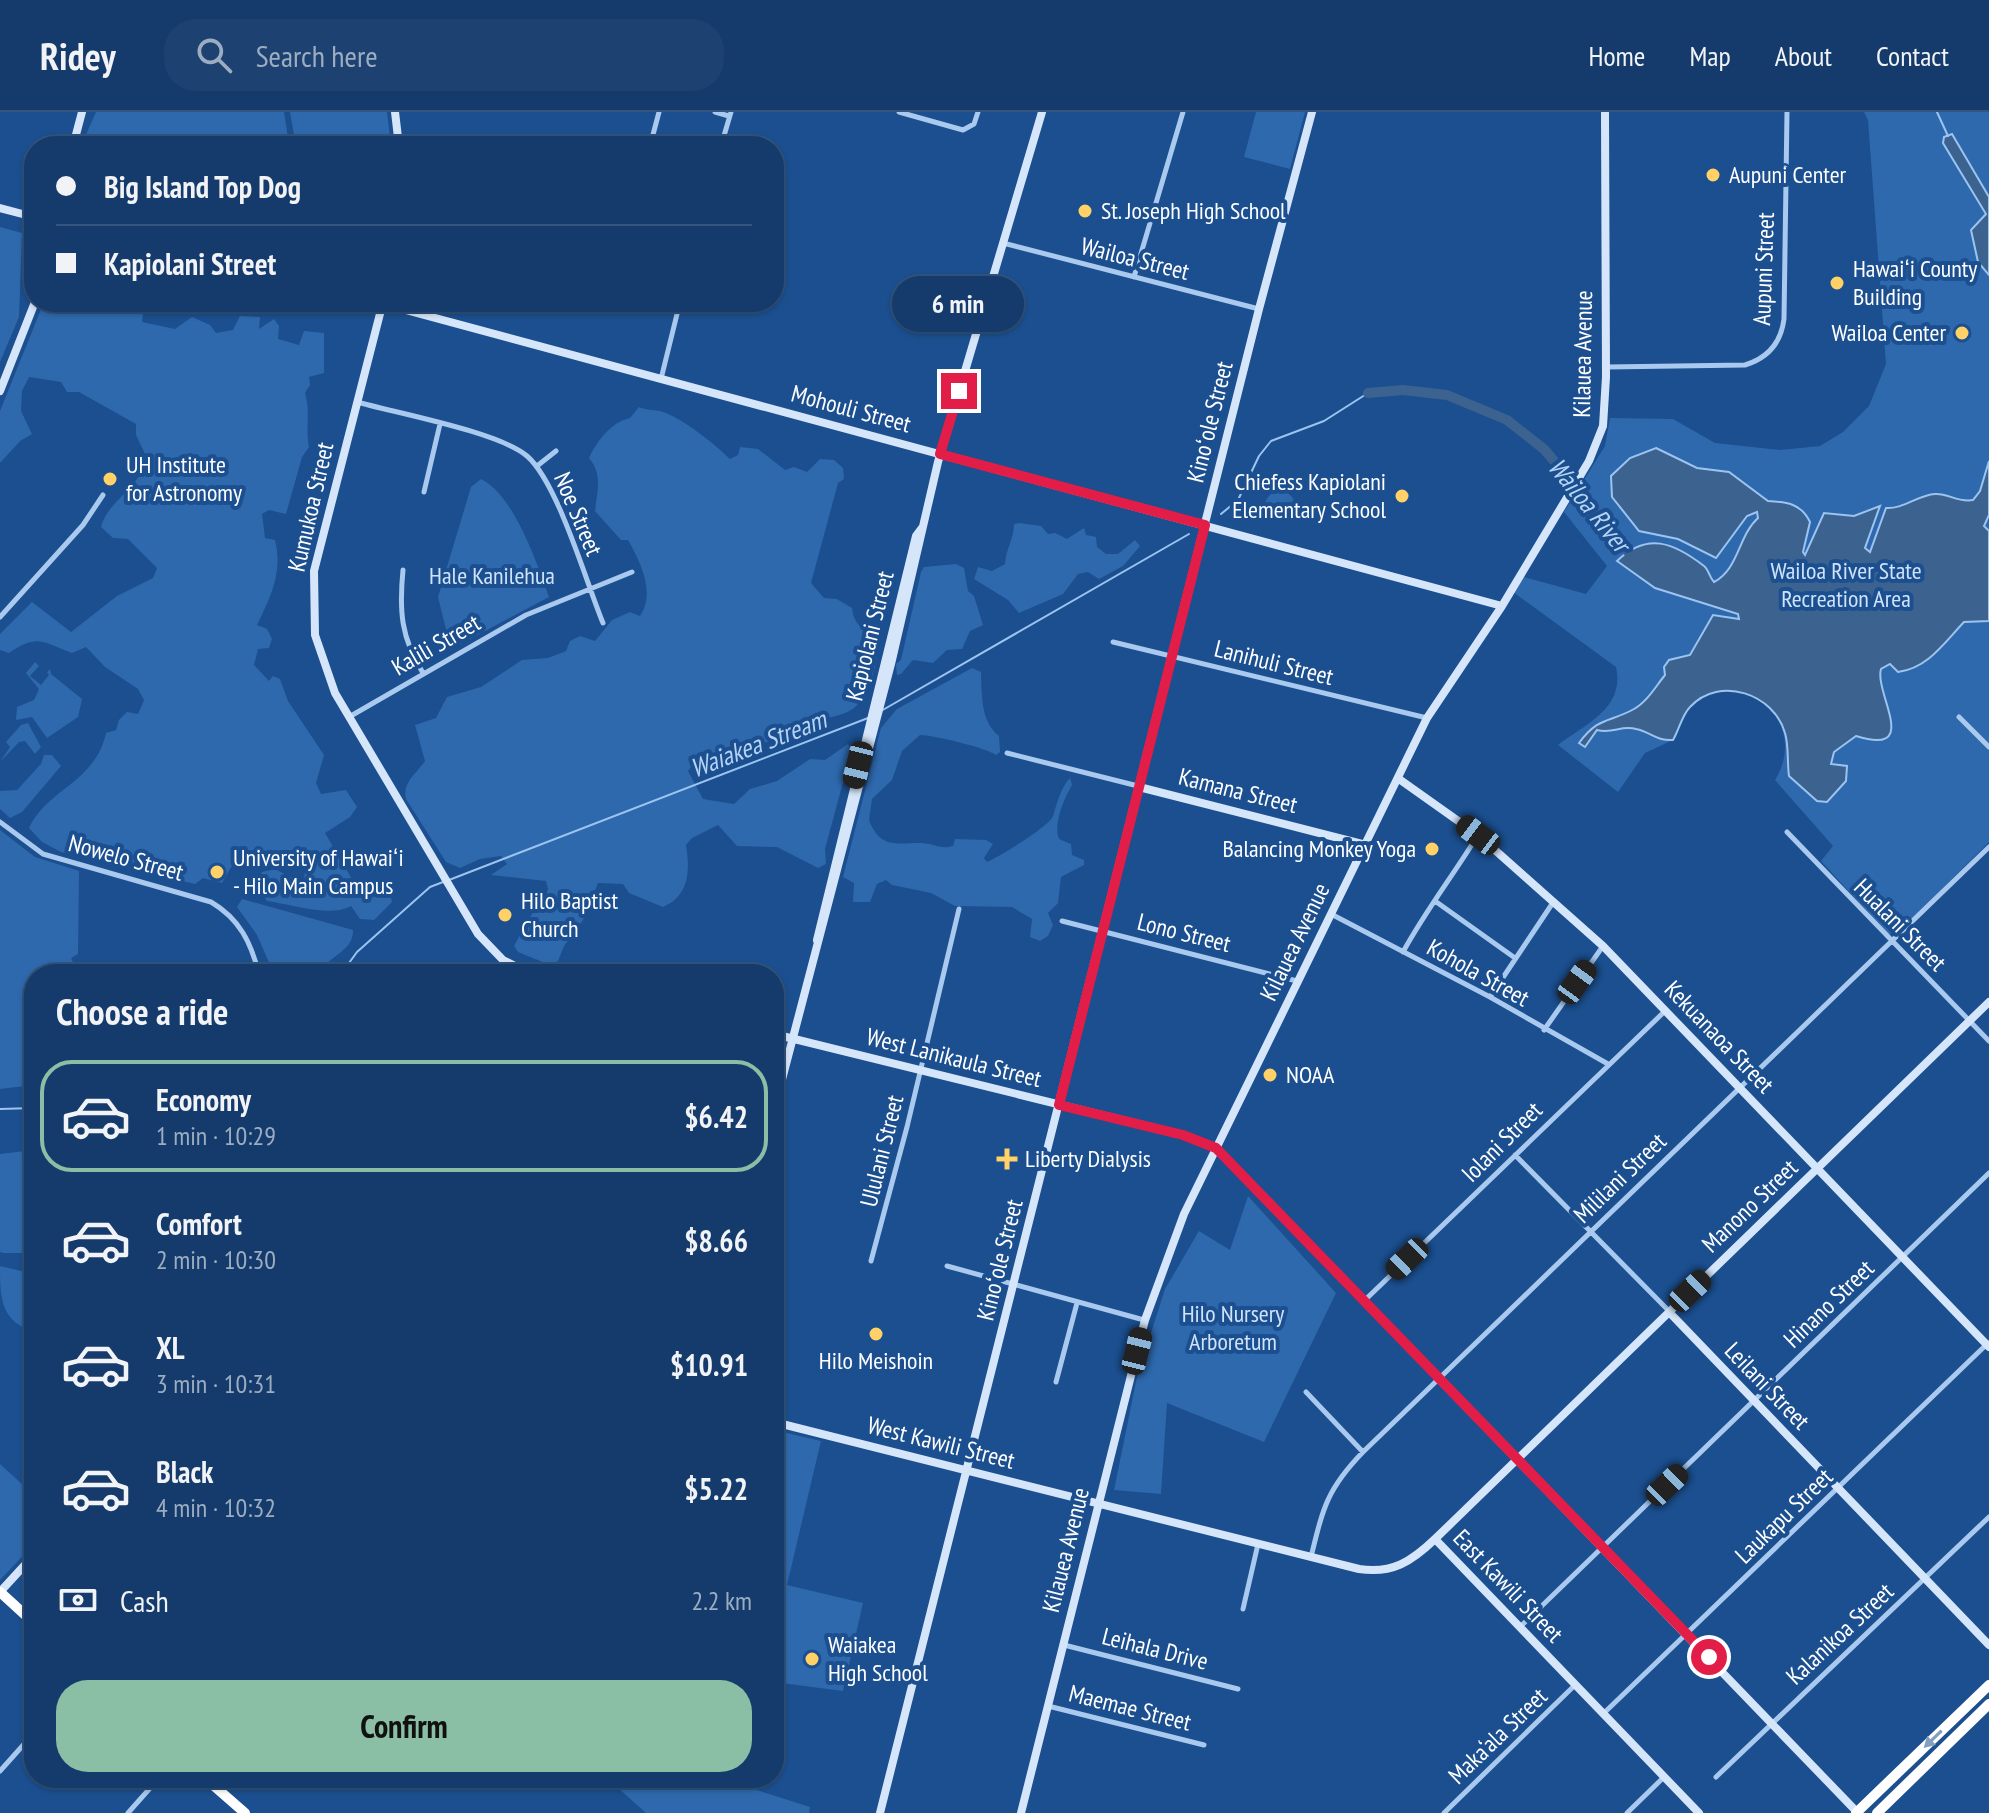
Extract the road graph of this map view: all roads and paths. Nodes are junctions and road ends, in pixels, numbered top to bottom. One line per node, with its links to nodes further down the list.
1 (82, 112): 13 (street)
2 (395, 112): 14 (street)
3 (659, 112): 15 (street)
4 (715, 112): 12 (street)
5 (899, 112): 6 (street)
6 (978, 112)
7 (1042, 112): 19 (street, Kapiolani Street)
8 (1183, 112): 20 (street)
9 (1312, 112): 21 (street, Kinoʻole Street)
10 (1605, 112): 26 (street, Kilauea Avenue)
11 (1787, 112): 26 (street, Aupuni Street)
12 (730, 114): 16 (street)
13 (76, 136)
14 (398, 136)
15 (653, 136)
16 (724, 136)
17 (0, 208): 18 (street)
18 (24, 214)
19 (1003, 243): 20 (street, Wailoa Street); 32 (street, Kapiolani Street)
20 (1134, 277): 21 (street, Wailoa Street)
21 (1259, 309): 36 (street, Kinoʻole Street)
22 (31, 312): 28 (street)
23 (378, 312): 29 (street, Kumukoa Street)
24 (413, 312): 27 (street, Mohouli Street)
25 (678, 312): 27 (street)
26 (1606, 367): 40 (street, Kilauea Avenue)
27 (661, 380): 32 (street, Mohouli Street)
28 (0, 391)
29 (357, 402): 30 (street, Noe Street); 46 (street, Kumukoa Street)
30 (440, 424): 33 (street, Noe Street); 34 (street)
31 (556, 451): 33 (street)
32 (940, 454): 36 (street, Mohouli Street); 77 (street, Kapiolani Street)
33 (537, 466): 39 (street, Noe Street)
34 (424, 492)
35 (103, 495): 41 (street)
36 (1205, 525): 40 (street, Mohouli Street); 44 (street, Kinoʻole Street)
37 (403, 570): 45 (street)
38 (632, 572): 39 (street, Kalili Street)
39 (588, 588): 42 (street, Noe Street); 45 (street, Kalili Street)
40 (1502, 606): 48 (street, Kilauea Avenue)
41 (0, 617)
42 (603, 623)
43 (1113, 642): 44 (street, Lanihuli Street)
44 (1172, 657): 48 (street, Lanihuli Street); 52 (street, Kinoʻole Street)
45 (423, 673): 46 (street, Kalili Street)
46 (349, 717): 69 (street)
47 (1959, 717): 49 (street)
48 (1427, 718): 51 (street, Kilauea Avenue)
49 (1989, 747)
50 (1007, 753): 52 (street, Kamana Street)
51 (1399, 779): 55 (street, Kekuanaoa Street); 56 (street, Kilauea Avenue)
52 (1139, 787): 56 (street, Kamana Street); 63 (street, Kinoʻole Street)
53 (0, 822): 68 (street, Nowelo Street)
54 (1787, 832): 64 (street, Hualani Street)
55 (1478, 835): 58 (street); 59 (street, Kekuanaoa Street)
56 (1366, 845): 61 (street, Kilauea Avenue)
57 (1989, 847): 64 (street, Mililani Street)
58 (1435, 901): 66 (street); 67 (street)
59 (1554, 901): 65 (street, Kekuanaoa Street); 67 (street)
60 (959, 909): 81 (street, Ululani Street)
61 (1330, 914): 66 (street, Kohola Street); 70 (street, Kilauea Avenue)
62 (1062, 921): 63 (street, Lono Street)
63 (1102, 931): 70 (street, Lono Street); 83 (street, Kinoʻole Street)
64 (1891, 942): 74 (street, Hualani Street); 82 (street, Mililani Street)
65 (1603, 946): 73 (street, Kekuanaoa Street); 75 (street)
66 (1403, 952): 71 (street, Kohola Street)
67 (1515, 958): 71 (street)
68 (255, 964)
69 (511, 964)
70 (1298, 982): 84 (street, Kilauea Avenue)
71 (1490, 997): 75 (street, Kohola Street)
72 (1989, 1002): 74 (street, Manono Street)
73 (1666, 1010): 79 (street, Iolani Street); 82 (street, Kekuanaoa Street)
74 (1969, 1021): 78 (street, Hualani Street); 86 (street, Manono Street)
75 (1544, 1030): 79 (street, Kohola Street)
76 (784, 1036): 77 (street, West Lanikaula Street)
77 (792, 1038): 80 (street, Kapiolani Street); 81 (street, West Lanikaula Street)
78 (1989, 1041)
79 (1608, 1064): 85 (street, Iolani Street)
80 (784, 1070)
81 (920, 1071): 83 (street, West Lanikaula Street); 90 (street, Ululani Street)
82 (1740, 1088): 86 (street, Kekuanaoa Street); 88 (street, Mililani Street)
83 (1059, 1105): 84 (street, West Lanikaula Street); 92 (street, Kinoʻole Street)
84 (1216, 1148): 93 (street); 96 (street, Kilauea Avenue)
85 (1515, 1155): 88 (street, Leilani Street); 93 (street, Iolani Street)
86 (1817, 1169): 89 (street, Kekuanaoa Street); 95 (street, Manono Street)
87 (1989, 1173): 89 (street, Hinano Street)
88 (1590, 1233): 95 (street, Leilani Street); 98 (street, Mililani Street)
89 (1902, 1258): 97 (street, Kekuanaoa Street); 101 (street, Hinano Street)
90 (871, 1261)
91 (947, 1266): 92 (street)
92 (1016, 1283): 94 (street); 105 (street, Kinoʻole Street)
93 (1364, 1301): 98 (street)
94 (1077, 1303): 96 (street); 99 (street)
95 (1669, 1312): 101 (street, Leilani Street); 104 (street, Manono Street)
96 (1145, 1320): 107 (street, Kilauea Avenue)
97 (1988, 1345): 106 (street, Laukapu Street)
98 (1440, 1378): 103 (street, Mililani Street); 104 (street)
99 (1056, 1382)
100 (1306, 1392): 103 (street)
101 (1754, 1401): 106 (street, Leilani Street); 111 (street, Hinano Street)
102 (784, 1424): 105 (street, West Kawili Street)
103 (1363, 1452): 112 (street, Mililani Street)
104 (1517, 1460): 109 (street, Manono Street); 111 (street)
105 (966, 1470): 107 (street, West Kawili Street); 139 (street, Kinoʻole Street)
106 (1838, 1489): 114 (street, Leilani Street); 119 (street, Laukapu Street)
107 (1098, 1502): 110 (street, East Kawili Street); 120 (street, Kilauea Avenue)
108 (1989, 1517): 114 (street, Kalanikoa Street)
109 (1435, 1539): 112 (street, East Kawili Street); 118 (street, East Kawili Street)
110 (1258, 1543): 112 (street, East Kawili Street); 116 (street)
111 (1602, 1547): 118 (street, Hinano Street); 119 (street)
112 (1311, 1557)
113 (24, 1566): 115 (street)
114 (1925, 1579): 121 (street, Leilani Street); 128 (street, Kalanikoa Street)
115 (0, 1592): 117 (highway)
116 (1243, 1609)
117 (24, 1614)
118 (1520, 1627): 122 (street, East Kawili Street)
119 (1688, 1635): 127 (street, Laukapu Street); 128 (street)
120 (1064, 1645): 124 (street, Leihala Drive); 126 (street, Kilauea Avenue)
121 (1989, 1645)
122 (1576, 1685): 127 (street, East Kawili Street); 141 (street, Maka‘ala Street)
123 (1989, 1685): 144 (highway, one-way to 144)
124 (1238, 1689)
125 (1989, 1704): 136 (highway)
126 (1048, 1706): 130 (street, Maemae Street); 140 (street, Kilauea Avenue)
127 (1603, 1713): 132 (street, East Kawili Street)
128 (1771, 1723): 133 (street, Kalanikoa Street); 144 (street)
129 (24, 1744): 131 (street)
130 (1204, 1745)
131 (0, 1771)
132 (1664, 1776): 142 (street); 143 (street, East Kawili Street)
133 (1716, 1777)
134 (150, 1788): 137 (street)
135 (216, 1788): 138 (highway)
136 (1879, 1812)
137 (128, 1813)
138 (245, 1813)
139 (880, 1813)
140 (1021, 1813)
141 (1444, 1813)
142 (1627, 1813)
143 (1699, 1813)
144 (1857, 1813)

